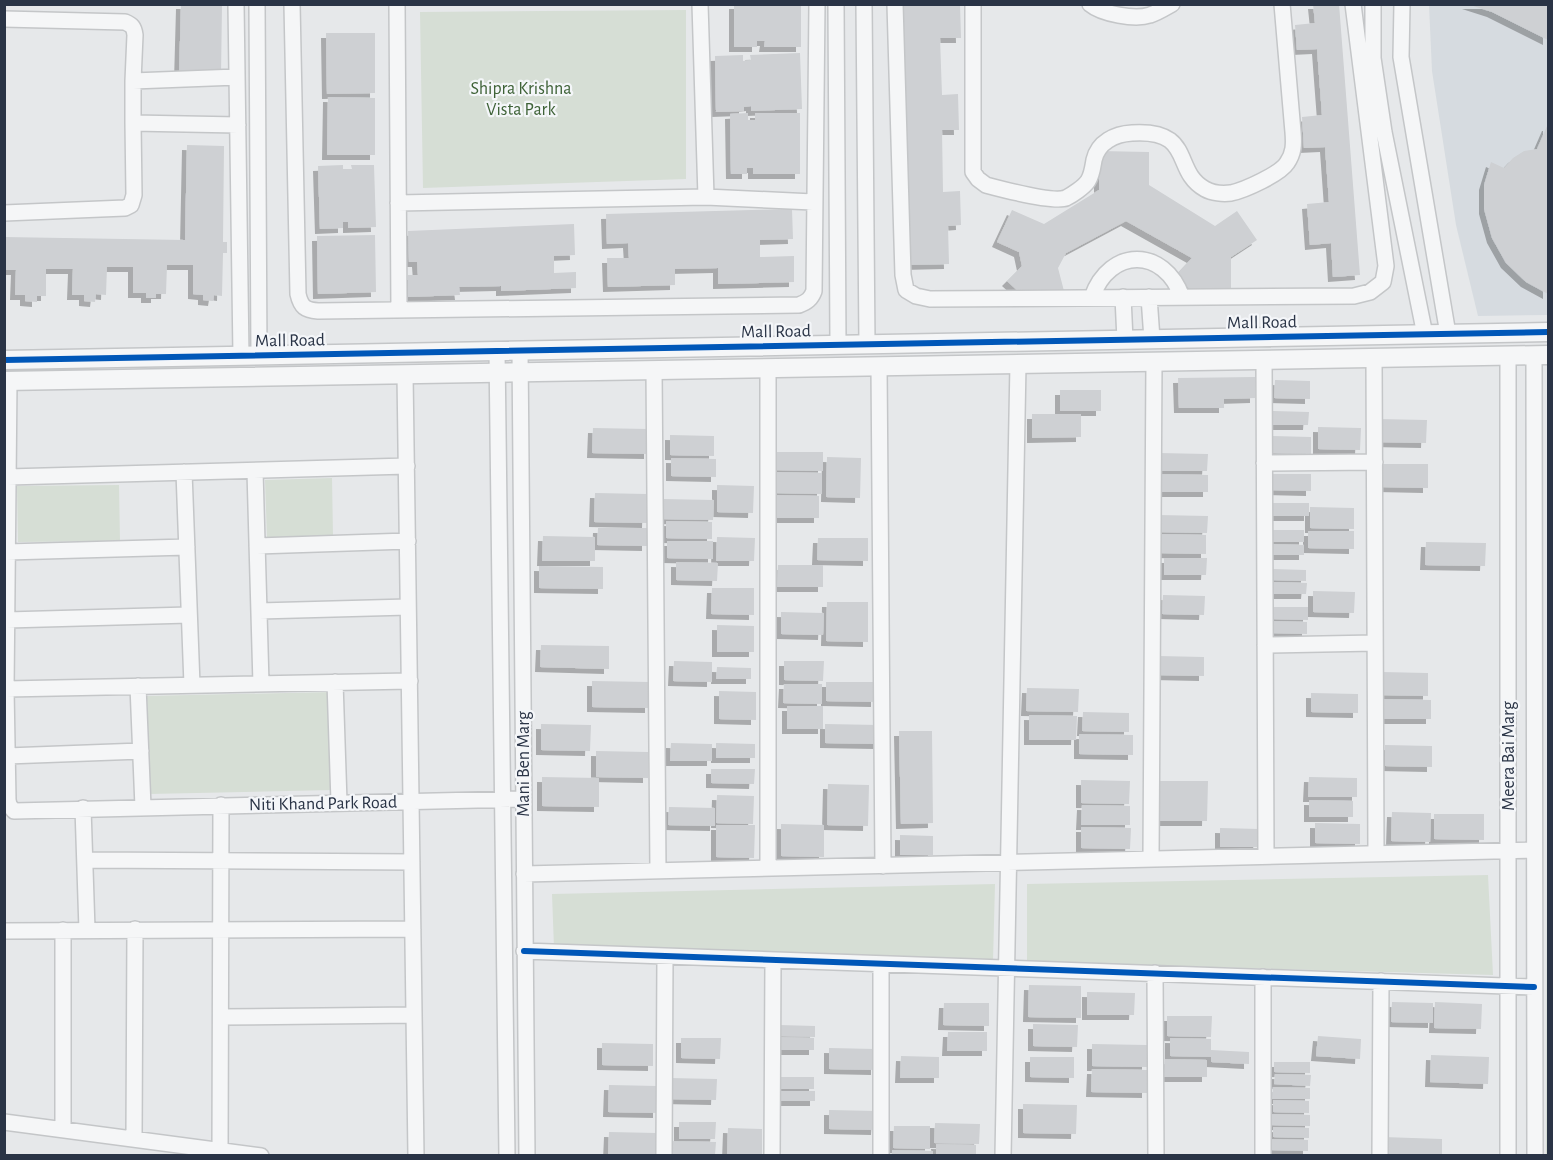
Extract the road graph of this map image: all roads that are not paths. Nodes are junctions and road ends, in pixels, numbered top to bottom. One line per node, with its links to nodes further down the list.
1 (236, 4): 18 (street)
2 (257, 4): 41 (street)
3 (292, 4): 30 (street)
4 (397, 4): 24 (street)
5 (700, 4): 22 (street)
6 (817, 4): 23 (street)
7 (836, 4): 37 (street)
8 (864, 4): 36 (street)
9 (895, 4): 26 (street)
10 (973, 4): 13 (street)
11 (1090, 4): 12 (street)
12 (1172, 4)
13 (1282, 4)
14 (1353, 4): 29 (street)
15 (1373, 4): 32 (street)
16 (1402, 4): 33 (street)
17 (4, 20): 19 (street)
18 (237, 77): 19 (street); 21 (street)
19 (133, 81): 20 (street)
20 (133, 123): 21 (street); 25 (street)
21 (238, 125): 41 (street)
22 (706, 197): 23 (street); 24 (street)
23 (813, 202): 30 (street)
24 (398, 203): 30 (street)
25 (4, 213)
26 (1092, 297): 27 (street); 29 (street)
27 (1123, 297): 28 (street); 35 (street)
28 (1149, 297): 29 (street); 34 (street)
29 (1182, 297)
30 (399, 310)
31 (1548, 332): 33 (street, Mall Road)
32 (1425, 334): 33 (street, Mall Road); 34 (street, Mall Road)
33 (1448, 334)
34 (1152, 339): 35 (street, Mall Road)
35 (1125, 340): 36 (street, Mall Road)
36 (867, 344): 37 (street, Mall Road)
37 (838, 345): 38 (street, Mall Road)
38 (520, 350): 39 (street, Mall Road); 52 (street, Mani Ben Marg)
39 (497, 351): 41 (street, Mall Road); 51 (street, Mani Ben Marg)
40 (1541, 355): 42 (street, Mall Road); 87 (street, Meera Bai Marg)
41 (250, 356): 44 (street, Mall Road)
42 (1508, 356): 43 (street, Mall Road); 86 (street, Meera Bai Marg)
43 (1374, 358): 45 (street, Mall Road); 55 (street)
44 (4, 360)
45 (1264, 360): 46 (street, Mall Road); 56 (street)
46 (1154, 361): 47 (street, Mall Road); 90 (street)
47 (1018, 364): 48 (street, Mall Road); 94 (street)
48 (879, 366): 49 (street, Mall Road); 95 (street)
49 (768, 368): 50 (street, Mall Road); 96 (street)
50 (654, 370): 52 (street, Mall Road); 97 (street)
51 (497, 372): 52 (street, Mall Road); 53 (street, Mall Road); 79 (street, Mani Ben Marg)
52 (520, 372): 80 (street, Mani Ben Marg)
53 (405, 374): 54 (street, Mall Road); 57 (street, Niti Khand Park Road)
54 (7, 381): 60 (street, Niti Khand Park Road)
55 (1375, 462): 56 (street); 69 (street)
56 (1264, 463): 70 (street)
57 (406, 466): 58 (street); 61 (street, Niti Khand Park Road)
58 (255, 471): 59 (street); 62 (street)
59 (184, 472): 60 (street); 63 (street)
60 (8, 477): 64 (street, Niti Khand Park Road)
61 (408, 541): 62 (street); 65 (street, Niti Khand Park Road)
62 (257, 546): 66 (street)
63 (187, 547): 64 (street); 67 (street)
64 (7, 552): 68 (street, Niti Khand Park Road)
65 (408, 607): 66 (street); 71 (street, Niti Khand Park Road)
66 (259, 611): 73 (street)
67 (189, 615): 68 (street); 74 (street)
68 (6, 620): 76 (street, Niti Khand Park Road)
69 (1376, 643): 70 (street); 88 (street)
70 (1265, 645): 89 (street)
71 (410, 681): 72 (street); 81 (street, Niti Khand Park Road)
72 (335, 682): 73 (street); 82 (street)
73 (261, 684): 74 (street)
74 (192, 685): 75 (street)
75 (138, 686): 76 (street); 77 (street)
76 (6, 689): 78 (street, Niti Khand Park Road)
77 (141, 752): 78 (street); 84 (street)
78 (7, 756): 85 (street, Niti Khand Park Road)
79 (502, 799): 80 (street); 81 (street); 123 (street, Mani Ben Marg)
80 (524, 799): 98 (street, Mani Ben Marg)
81 (411, 801): 82 (street, Niti Khand Park Road); 93 (street)
82 (339, 802): 83 (street, Niti Khand Park Road)
83 (221, 805): 84 (street, Niti Khand Park Road); 92 (street)
84 (142, 807): 85 (street, Niti Khand Park Road)
85 (83, 808): 91 (street)
86 (1508, 850): 87 (street); 88 (street); 113 (street, Meera Bai Marg)
87 (1534, 850): 114 (street, Meera Bai Marg)
88 (1376, 854): 89 (street)
89 (1266, 856): 90 (street)
90 (1151, 859): 94 (street)
91 (85, 860): 92 (street); 102 (street)
92 (221, 861): 93 (street); 99 (street)
93 (412, 862): 100 (street)
94 (1008, 862): 95 (street); 109 (street)
95 (883, 866): 96 (street)
96 (768, 868): 97 (street)
97 (658, 871): 98 (street)
98 (524, 874): 105 (street, Mani Ben Marg)
99 (221, 929): 100 (street); 103 (street); 116 (street)
100 (413, 929): 115 (street)
101 (63, 930): 102 (street); 104 (street); 118 (street)
102 (87, 930): 103 (street)
103 (135, 930): 119 (street)
104 (4, 931)
105 (525, 951): 106 (street); 124 (street, Mani Ben Marg)
106 (664, 956): 107 (street); 125 (street)
107 (773, 960): 108 (street); 126 (street)
108 (881, 964): 109 (street); 127 (street)
109 (1006, 968): 110 (street); 128 (street)
110 (1155, 973): 111 (street); 129 (street)
111 (1263, 977): 112 (street); 130 (street)
112 (1381, 981): 113 (street); 131 (street)
113 (1508, 986): 114 (street); 132 (street, Meera Bai Marg)
114 (1534, 987): 133 (street, Meera Bai Marg)
115 (414, 1015): 116 (street); 122 (street)
116 (221, 1017): 120 (street)
117 (4, 1122): 118 (street)
118 (63, 1130): 119 (street)
119 (134, 1139): 120 (street)
120 (221, 1153): 121 (street)
121 (261, 1155)
122 (417, 1155)
123 (507, 1155)
124 (527, 1155)
125 (664, 1155)
126 (772, 1155)
127 (881, 1155)
128 (1003, 1155)
129 (1156, 1155)
130 (1263, 1155)
131 (1380, 1155)
132 (1508, 1155)
133 (1535, 1155)

